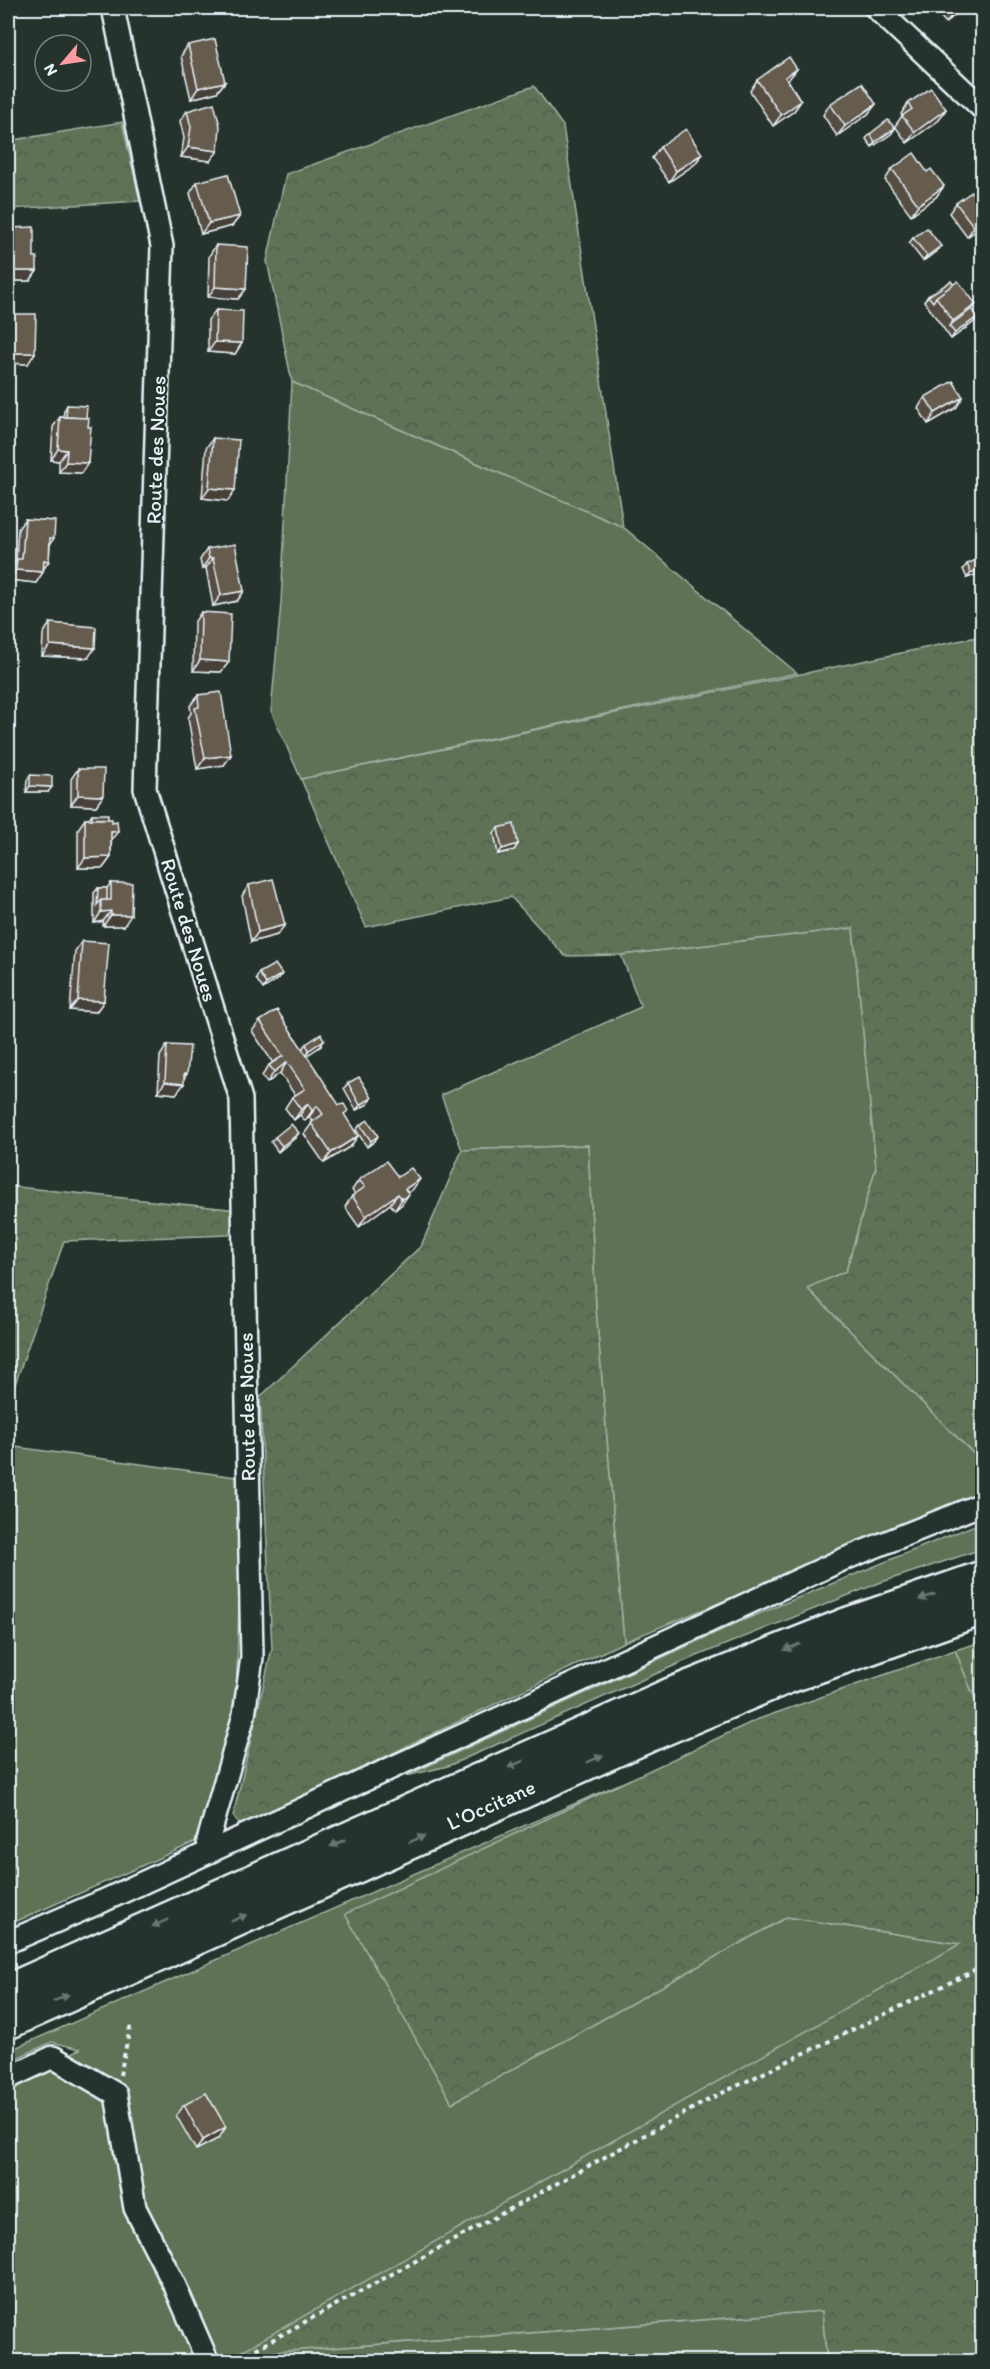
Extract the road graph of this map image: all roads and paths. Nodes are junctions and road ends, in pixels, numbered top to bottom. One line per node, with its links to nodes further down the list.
1 (113, 8): 7 (street, Route des Noues)
2 (876, 8): 3 (street)
3 (982, 108)
4 (982, 1504): 7 (street)
5 (982, 1578): 10 (highway, L'Occitane, one-way to 10)
6 (982, 1608): 11 (highway, L'Occitane, one-way to 6)
7 (212, 1849): 8 (street)
8 (8, 1942)
9 (982, 1967): 16 (path)
10 (8, 1991)
11 (8, 2022)
12 (131, 2023): 14 (path)
13 (8, 2078): 14 (street)
14 (116, 2094): 15 (street)
15 (208, 2361)
16 (232, 2361)

